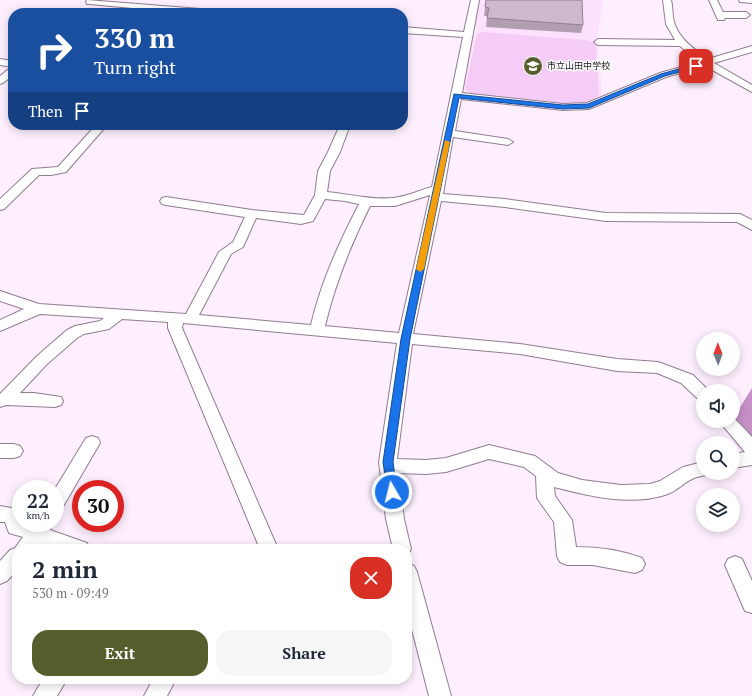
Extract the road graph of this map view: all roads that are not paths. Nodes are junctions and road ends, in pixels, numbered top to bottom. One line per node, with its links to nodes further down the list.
1 (93, 0): 8 (street)
2 (188, 0): 9 (street)
3 (475, 0): 12 (street)
4 (667, 0): 14 (street)
5 (713, 0): 10 (street)
6 (743, 0): 7 (street)
7 (752, 1)
8 (165, 8)
9 (179, 8)
10 (746, 15)
11 (408, 30): 12 (street)
12 (468, 35): 20 (street)
13 (598, 42): 14 (street)
14 (684, 44): 16 (street)
15 (752, 49): 16 (street)
16 (708, 63): 19 (street); 20 (street)
17 (8, 74): 18 (street)
18 (0, 81)
19 (752, 89)
20 (456, 95): 23 (street)
21 (98, 130): 29 (street)
22 (343, 130): 26 (street)
23 (449, 133): 24 (street); 25 (street)
24 (508, 142)
25 (436, 193): 28 (street); 31 (street); 38 (street)
26 (321, 196): 28 (street); 30 (street)
27 (166, 201): 30 (street)
28 (366, 202): 37 (street)
29 (0, 206)
30 (252, 214): 35 (street)
31 (752, 226)
32 (0, 296): 33 (street)
33 (38, 310): 34 (street); 36 (street)
34 (120, 314): 35 (street); 40 (street)
35 (183, 318): 37 (street); 57 (street)
36 (0, 326)
37 (317, 331): 38 (street)
38 (405, 339): 39 (street); 47 (street)
39 (696, 387)
40 (2, 400): 41 (street)
41 (55, 402)
42 (733, 428): 44 (street)
43 (92, 442): 50 (street)
44 (752, 448)
45 (752, 458): 46 (street)
46 (740, 460)
47 (388, 466): 49 (street); 58 (street)
48 (696, 470): 49 (street)
49 (545, 474): 60 (street)
50 (64, 490)
51 (0, 514): 52 (street)
52 (12, 518)
53 (38, 532): 55 (street)
54 (47, 532): 56 (street)
55 (28, 544)
56 (70, 544)
57 (268, 544)
58 (401, 544)
59 (12, 562): 62 (street)
60 (634, 564)
61 (734, 565): 64 (street)
62 (0, 575)
63 (412, 594): 67 (street)
64 (752, 604)
65 (162, 684): 66 (street)
66 (155, 696)
67 (440, 696)

